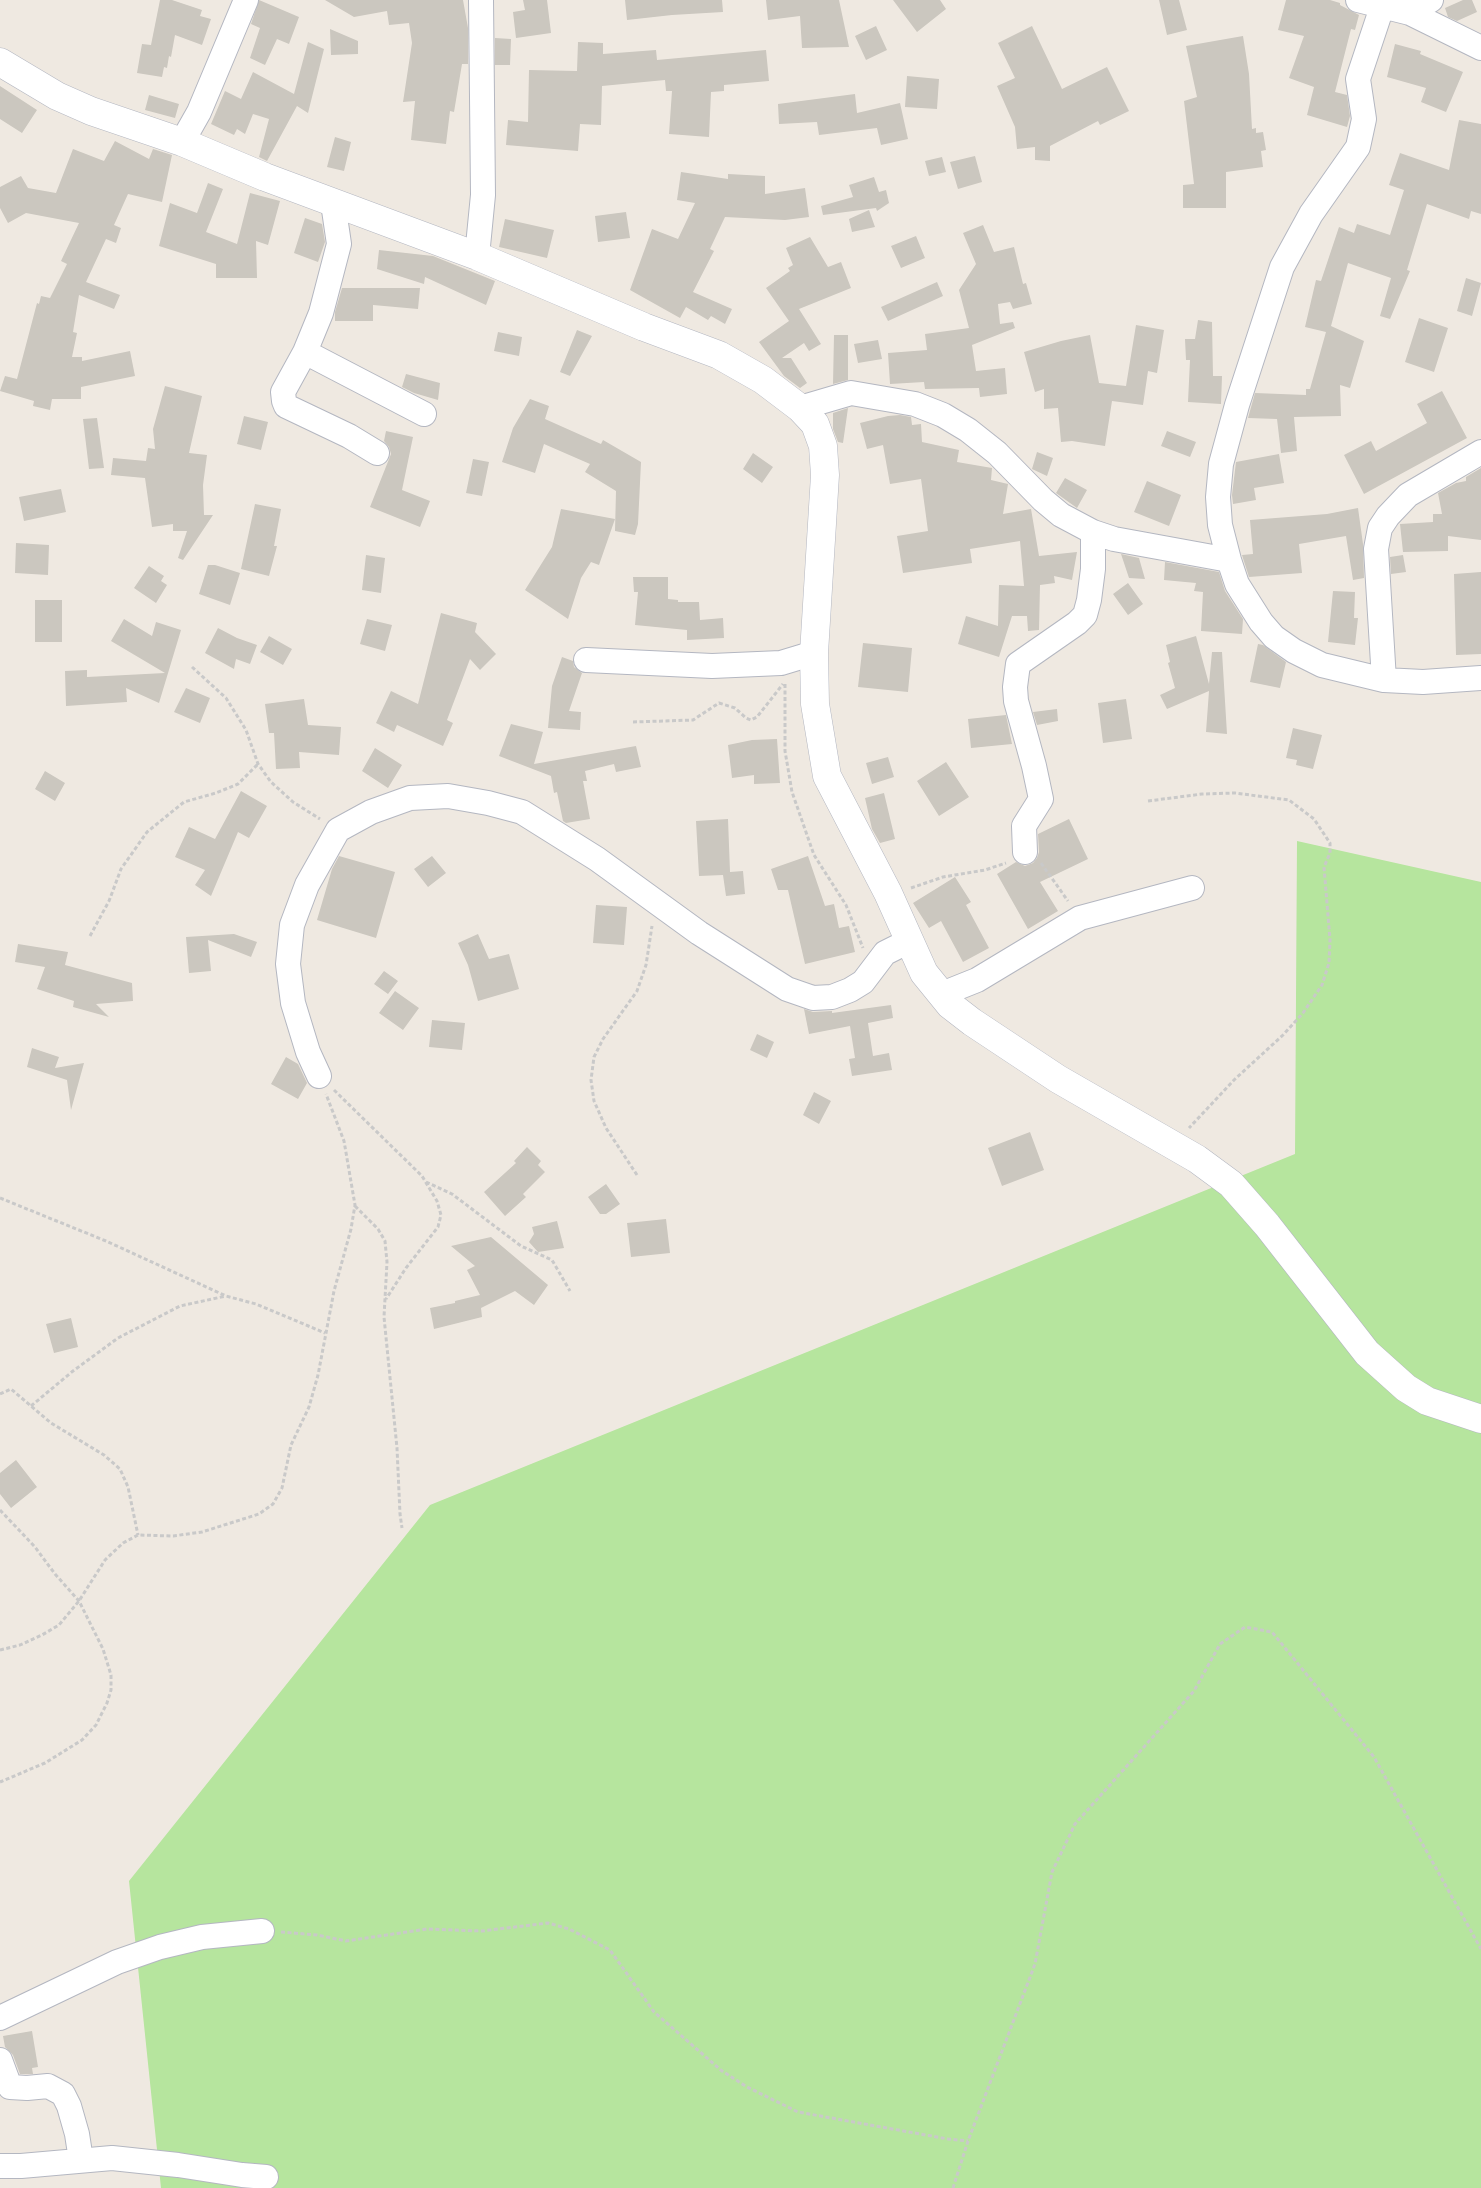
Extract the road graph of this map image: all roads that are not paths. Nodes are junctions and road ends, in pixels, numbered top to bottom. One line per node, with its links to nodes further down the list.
1 (246, 0): 9 (street)
2 (480, 0): 11 (street)
3 (1358, 0): 5 (street)
4 (1431, 0): 6 (street)
5 (1382, 7): 6 (street); 18 (street)
6 (1410, 14): 7 (street)
7 (1481, 48)
8 (0, 62): 9 (main road)
9 (182, 142): 10 (main road)
10 (333, 203): 11 (main road); 12 (street)
11 (477, 256): 13 (main road)
12 (306, 352): 14 (street); 16 (street)
13 (800, 408): 17 (street); 19 (main road)
14 (424, 414)
15 (1481, 452): 22 (street)
16 (377, 453)
17 (1093, 532): 18 (street); 23 (street)
18 (1229, 560): 22 (street)
19 (814, 652): 20 (street); 25 (main road)
20 (586, 660)
21 (1481, 678): 22 (street)
22 (1384, 680)
23 (1025, 852)
24 (1192, 888): 26 (street)
25 (909, 941): 26 (main road); 27 (street)
26 (942, 994): 28 (main road)
27 (319, 1076)
28 (1481, 1419)
29 (262, 1931): 30 (street)
30 (0, 2018)
31 (0, 2060): 32 (street)
32 (81, 2160): 33 (street); 34 (street)
33 (0, 2166)
34 (266, 2176)

